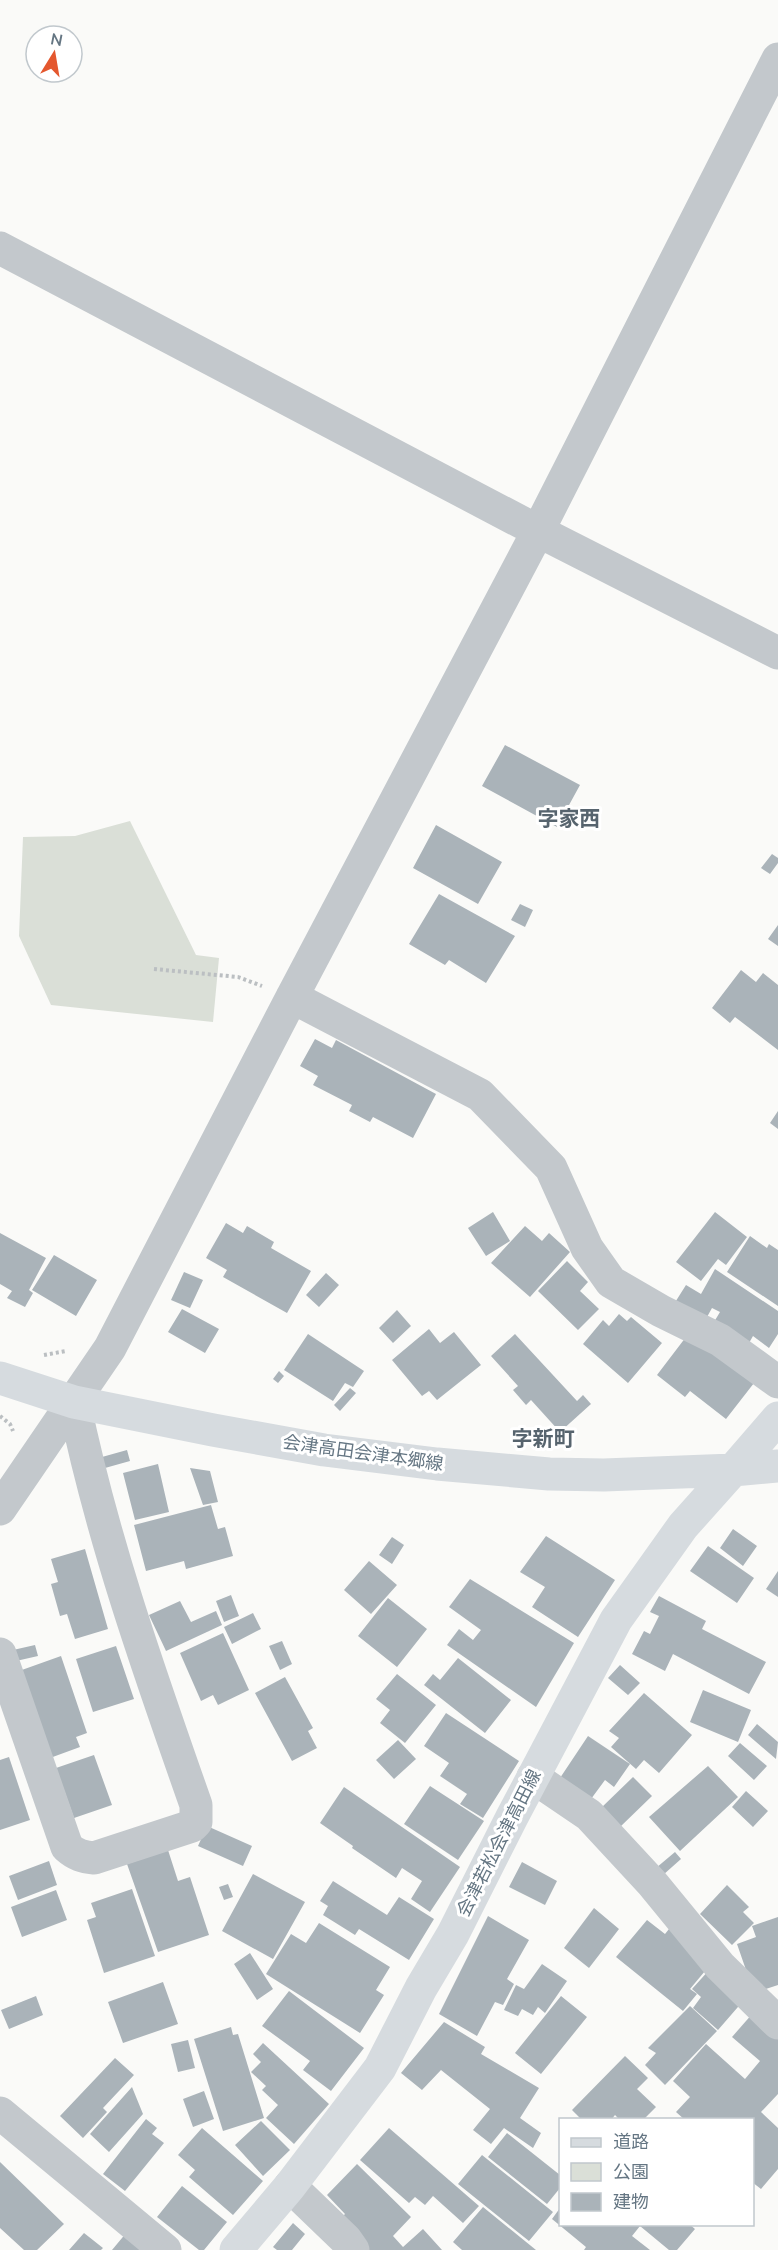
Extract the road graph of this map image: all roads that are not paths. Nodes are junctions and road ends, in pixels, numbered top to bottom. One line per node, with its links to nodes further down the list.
1 (778, 59): 3 (street)
2 (0, 248): 3 (street)
3 (538, 531): 4 (street); 5 (street)
4 (778, 653)
5 (292, 997): 7 (street); 8 (street)
6 (0, 1378): 8 (main road, 会津高田会津本郷線)
7 (778, 1382)
8 (74, 1402): 11 (main road, 会津高田会津本郷線); 12 (street); 13 (street)
9 (778, 1418): 11 (main road, 会津若松会津高田線)
10 (778, 1466): 11 (main road)
11 (733, 1470): 14 (main road, 会津若松会津高田線)
12 (0, 1509)
13 (0, 1654)
14 (533, 1777): 15 (street); 17 (main road, 会津若松会津高田線)
15 (778, 2023)
16 (0, 2113): 18 (street)
17 (290, 2186): 19 (main road, 会津若松会津高田線); 20 (street)
18 (165, 2250)
19 (236, 2250)
20 (352, 2250)

